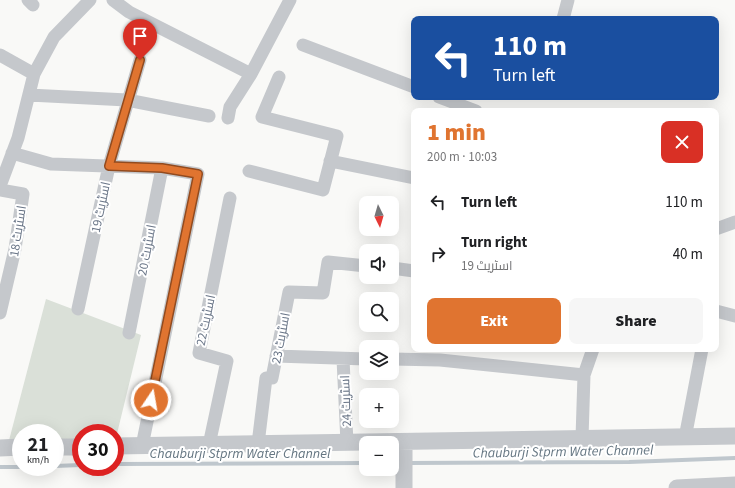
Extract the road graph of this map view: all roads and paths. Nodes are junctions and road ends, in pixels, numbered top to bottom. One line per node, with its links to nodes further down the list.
1 (90, 0): 9 (street)
2 (114, 0): 10 (street)
3 (290, 0): 10 (street)
4 (568, 0): 5 (street)
5 (564, 16)
6 (303, 45): 12 (street)
7 (0, 55): 9 (street)
8 (140, 60): 14 (street, اسٹریٹ 19)
9 (34, 74): 13 (street)
10 (250, 74): 18 (street)
11 (279, 77): 20 (street)
12 (411, 86)
13 (29, 95): 14 (street); 19 (street)
14 (127, 100): 17 (street); 21 (street, اسٹریٹ 19)
15 (447, 100): 16 (street)
16 (468, 108)
17 (209, 116)
18 (228, 118)
19 (12, 153): 21 (street); 25 (street)
20 (330, 161): 23 (street); 24 (street)
21 (109, 166): 22 (street); 33 (street, اسٹریٹ 19)
22 (162, 168): 37 (street, اسٹریٹ 20); 52 (street)
23 (249, 171)
24 (411, 177)
25 (0, 186)
26 (0, 190): 35 (street, اسٹریٹ 18)
27 (230, 198): 50 (street, اسٹریٹ 22)
28 (735, 222): 29 (street)
29 (719, 228)
30 (359, 265): 40 (street, اسٹریٹ 23)
31 (399, 269): 32 (street)
32 (411, 270)
33 (78, 309)
34 (719, 311): 36 (street)
35 (0, 313)
36 (735, 316)
37 (129, 333)
38 (592, 352): 44 (street)
39 (701, 352): 47 (street)
40 (276, 356): 41 (street); 49 (street, اسٹریٹ 23)
41 (343, 358): 42 (street); 48 (street, اسٹریٹ 24)
42 (359, 359)
43 (399, 359): 44 (street)
44 (584, 375): 46 (street)
45 (735, 436): 47 (street)
46 (582, 438): 47 (street); 53 (street)
47 (685, 438)
48 (347, 442): 49 (street); 53 (street)
49 (258, 444): 50 (street)
50 (209, 445): 52 (street)
51 (124, 446): 52 (street)
52 (142, 446)
53 (404, 447): 57 (street)
54 (0, 448): 55 (street)
55 (12, 448)
56 (735, 485): 58 (street)
57 (404, 486)
58 (677, 488)

